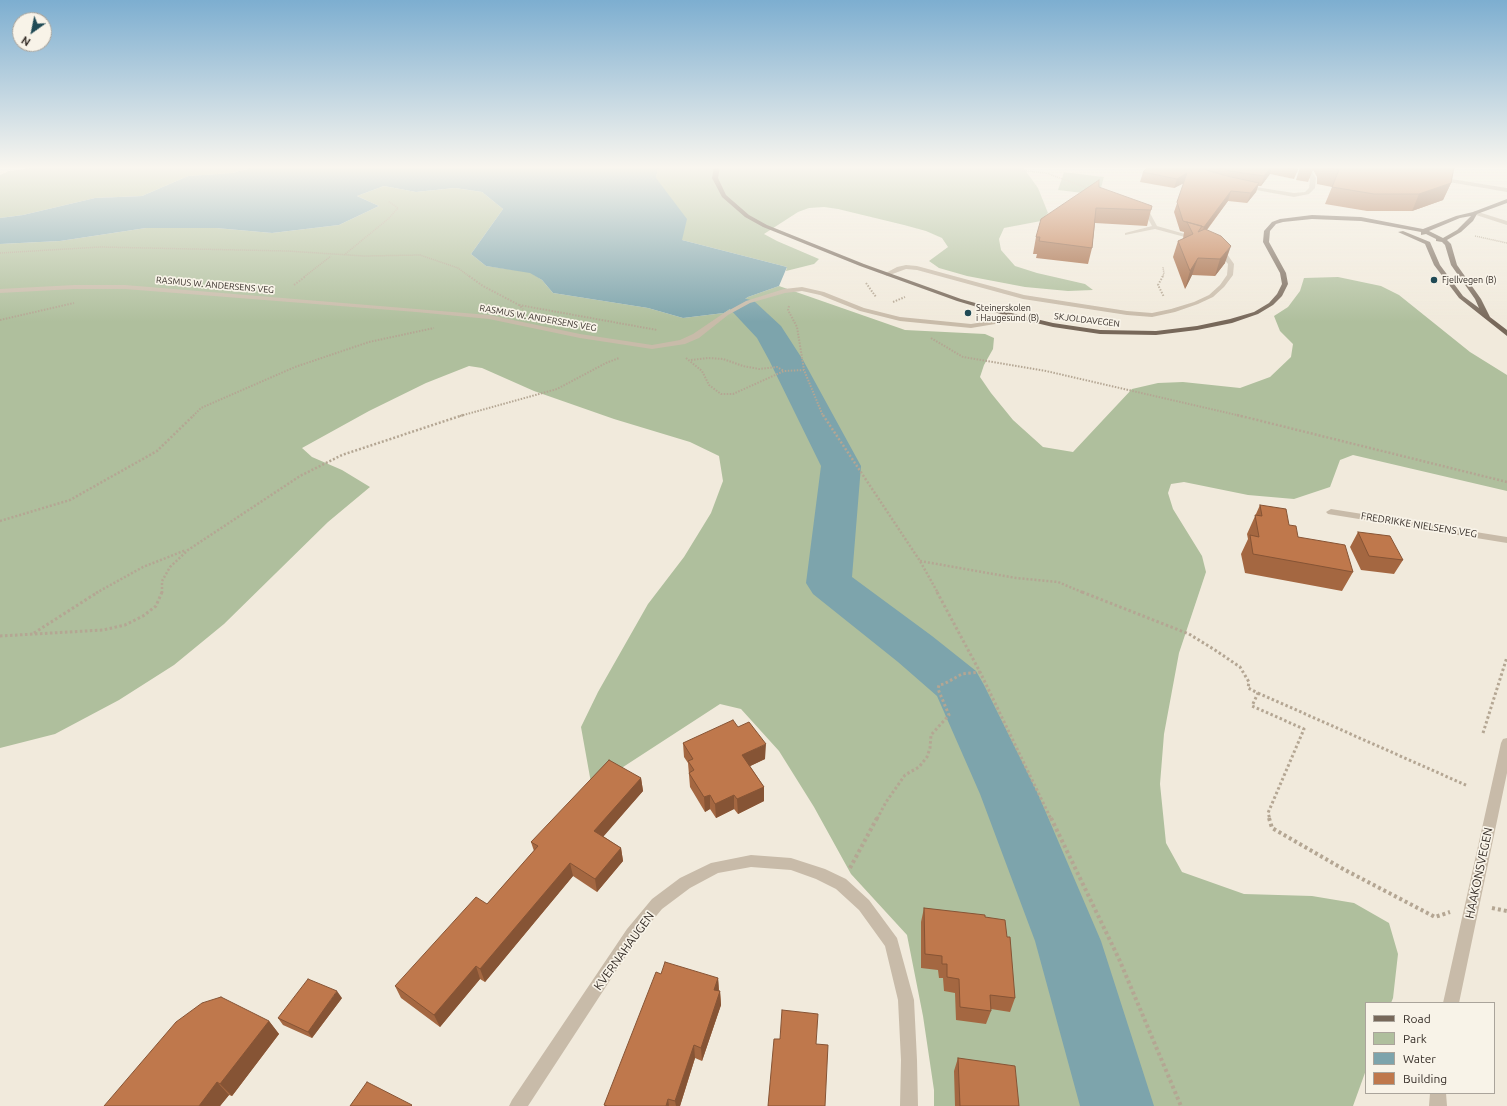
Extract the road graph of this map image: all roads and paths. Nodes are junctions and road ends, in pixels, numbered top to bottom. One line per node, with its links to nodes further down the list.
1 (388, 219): 22 (path)
2 (752, 219): 24 (main road, SKJOLDAVEGEN)
3 (1150, 219): 11 (street)
4 (1289, 219): 33 (main road, SKJOLDAVEGEN)
5 (1342, 219): 15 (main road, SKJOLDAVEGEN)
6 (1344, 219): 12 (main road, SKJOLDAVEGEN)
7 (1454, 219): 12 (main road)
8 (1472, 219): 17 (main road)
9 (1493, 219): 10 (street)
10 (1507, 223)
11 (1155, 227): 13 (street); 16 (street)
12 (1424, 232): 15 (main road); 17 (main road, SKJOLDAVEGEN)
13 (1127, 234)
14 (1474, 236): 18 (path)
15 (1421, 239): 17 (main road, SKJOLDAVEGEN); 34 (main road)
16 (1201, 240)
17 (1443, 240): 34 (main road)
18 (1507, 243)
19 (1215, 246): 32 (street)
20 (0, 253): 21 (path)
21 (332, 255): 22 (path); 27 (path)
22 (343, 256): 30 (path)
23 (1163, 266): 32 (path)
24 (887, 274): 32 (street); 33 (main road, SKJOLDAVEGEN)
25 (866, 282): 28 (path)
26 (0, 291): 27 (street, RASMUS W. ANDERSENS VEG)
27 (277, 299): 36 (street, RASMUS W. ANDERSENS VEG)
28 (880, 301)
29 (77, 303): 35 (path)
30 (518, 304): 36 (path); 40 (path)
31 (792, 304): 44 (path)
32 (1173, 311)
33 (1013, 316): 40 (street, RASMUS W. ANDERSENS VEG)
34 (1487, 317): 38 (main road)
35 (0, 320)
36 (540, 327): 41 (street, RASMUS W. ANDERSENS VEG)
37 (435, 328): 48 (path)
38 (1507, 334)
39 (929, 337): 46 (path)
40 (691, 338): 42 (street, RASMUS W. ANDERSENS VEG)
41 (640, 345): 42 (street, RASMUS W. ANDERSENS VEG); 50 (path)
42 (664, 346): 43 (path)
43 (691, 360): 45 (path); 45 (path)
44 (804, 370): 45 (path); 51 (path)
45 (784, 371)
46 (1507, 482)
47 (1331, 512): 49 (street, FREDRIKKE NIELSENS VEG)
48 (0, 521)
49 (1507, 540)
50 (188, 550): 52 (path); 52 (path)
51 (920, 561): 55 (path); 56 (path)
52 (33, 634): 53 (path)
53 (0, 636)
54 (1507, 657): 57 (path)
55 (980, 672): 60 (path); 66 (path)
56 (1258, 693): 59 (path); 61 (path)
57 (1483, 734)
58 (1507, 743): 62 (street, HAAKONSVEGEN)
59 (1468, 786)
60 (841, 884): 64 (street, KVERNAHAUGEN); 65 (street, KVERNAHAUGEN)
61 (1435, 917)
62 (1451, 1002)
63 (1438, 1094): 67 (street)
64 (518, 1106)
65 (909, 1106)
66 (1181, 1106)
67 (1438, 1106)

